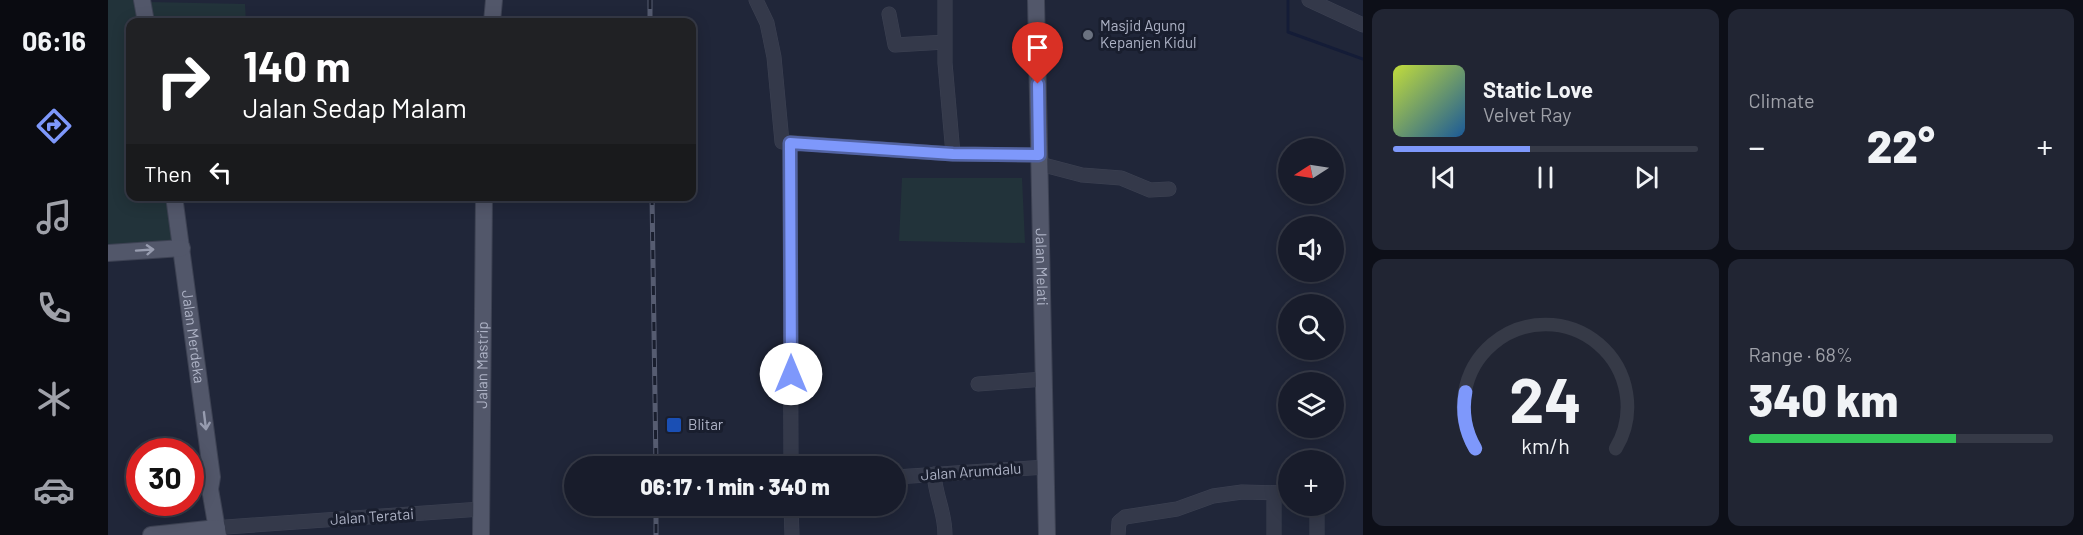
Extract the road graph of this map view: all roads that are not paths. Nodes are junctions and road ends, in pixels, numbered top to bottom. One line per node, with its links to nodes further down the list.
1 (142, 0): 9 (main road)
2 (494, 0): 10 (main road)
3 (756, 0): 13 (street)
4 (945, 0): 12 (street)
5 (1036, 0): 15 (main road, Jalan Melati)
6 (1309, 0): 7 (street)
7 (1342, 7): 11 (street)
8 (889, 14): 12 (street)
9 (145, 18)
10 (492, 18)
11 (1363, 25)
12 (945, 42): 14 (street)
13 (790, 143): 14 (street); 23 (street)
14 (953, 154): 15 (street)
15 (1039, 159): 16 (street); 21 (main road, Jalan Melati)
16 (1169, 189)
17 (175, 201): 19 (main road, Jalan Merdeka)
18 (484, 201): 29 (main road, Jalan Mastrip)
19 (182, 248): 20 (main road, one-way to 19); 32 (main road, Jalan Merdeka, one-way to 32)
20 (108, 253)
21 (1044, 379): 22 (street); 25 (main road, Jalan Melati)
22 (978, 384)
23 (791, 456)
24 (934, 474): 25 (street, Jalan Arumdalu); 26 (street, Jalan Arumdalu); 36 (street)
25 (1046, 475): 37 (main road, Jalan Melati)
26 (906, 476)
27 (1274, 493): 28 (street); 38 (street); 39 (street)
28 (1278, 493)
29 (481, 509): 32 (street, Jalan Teratai); 34 (main road, Jalan Mastrip)
30 (791, 516): 35 (street)
31 (1317, 516): 40 (street)
32 (222, 531): 33 (main road)
33 (151, 535)
34 (481, 535)
35 (792, 535)
36 (945, 535)
37 (1047, 535)
38 (1118, 535)
39 (1274, 535)
40 (1317, 535)

